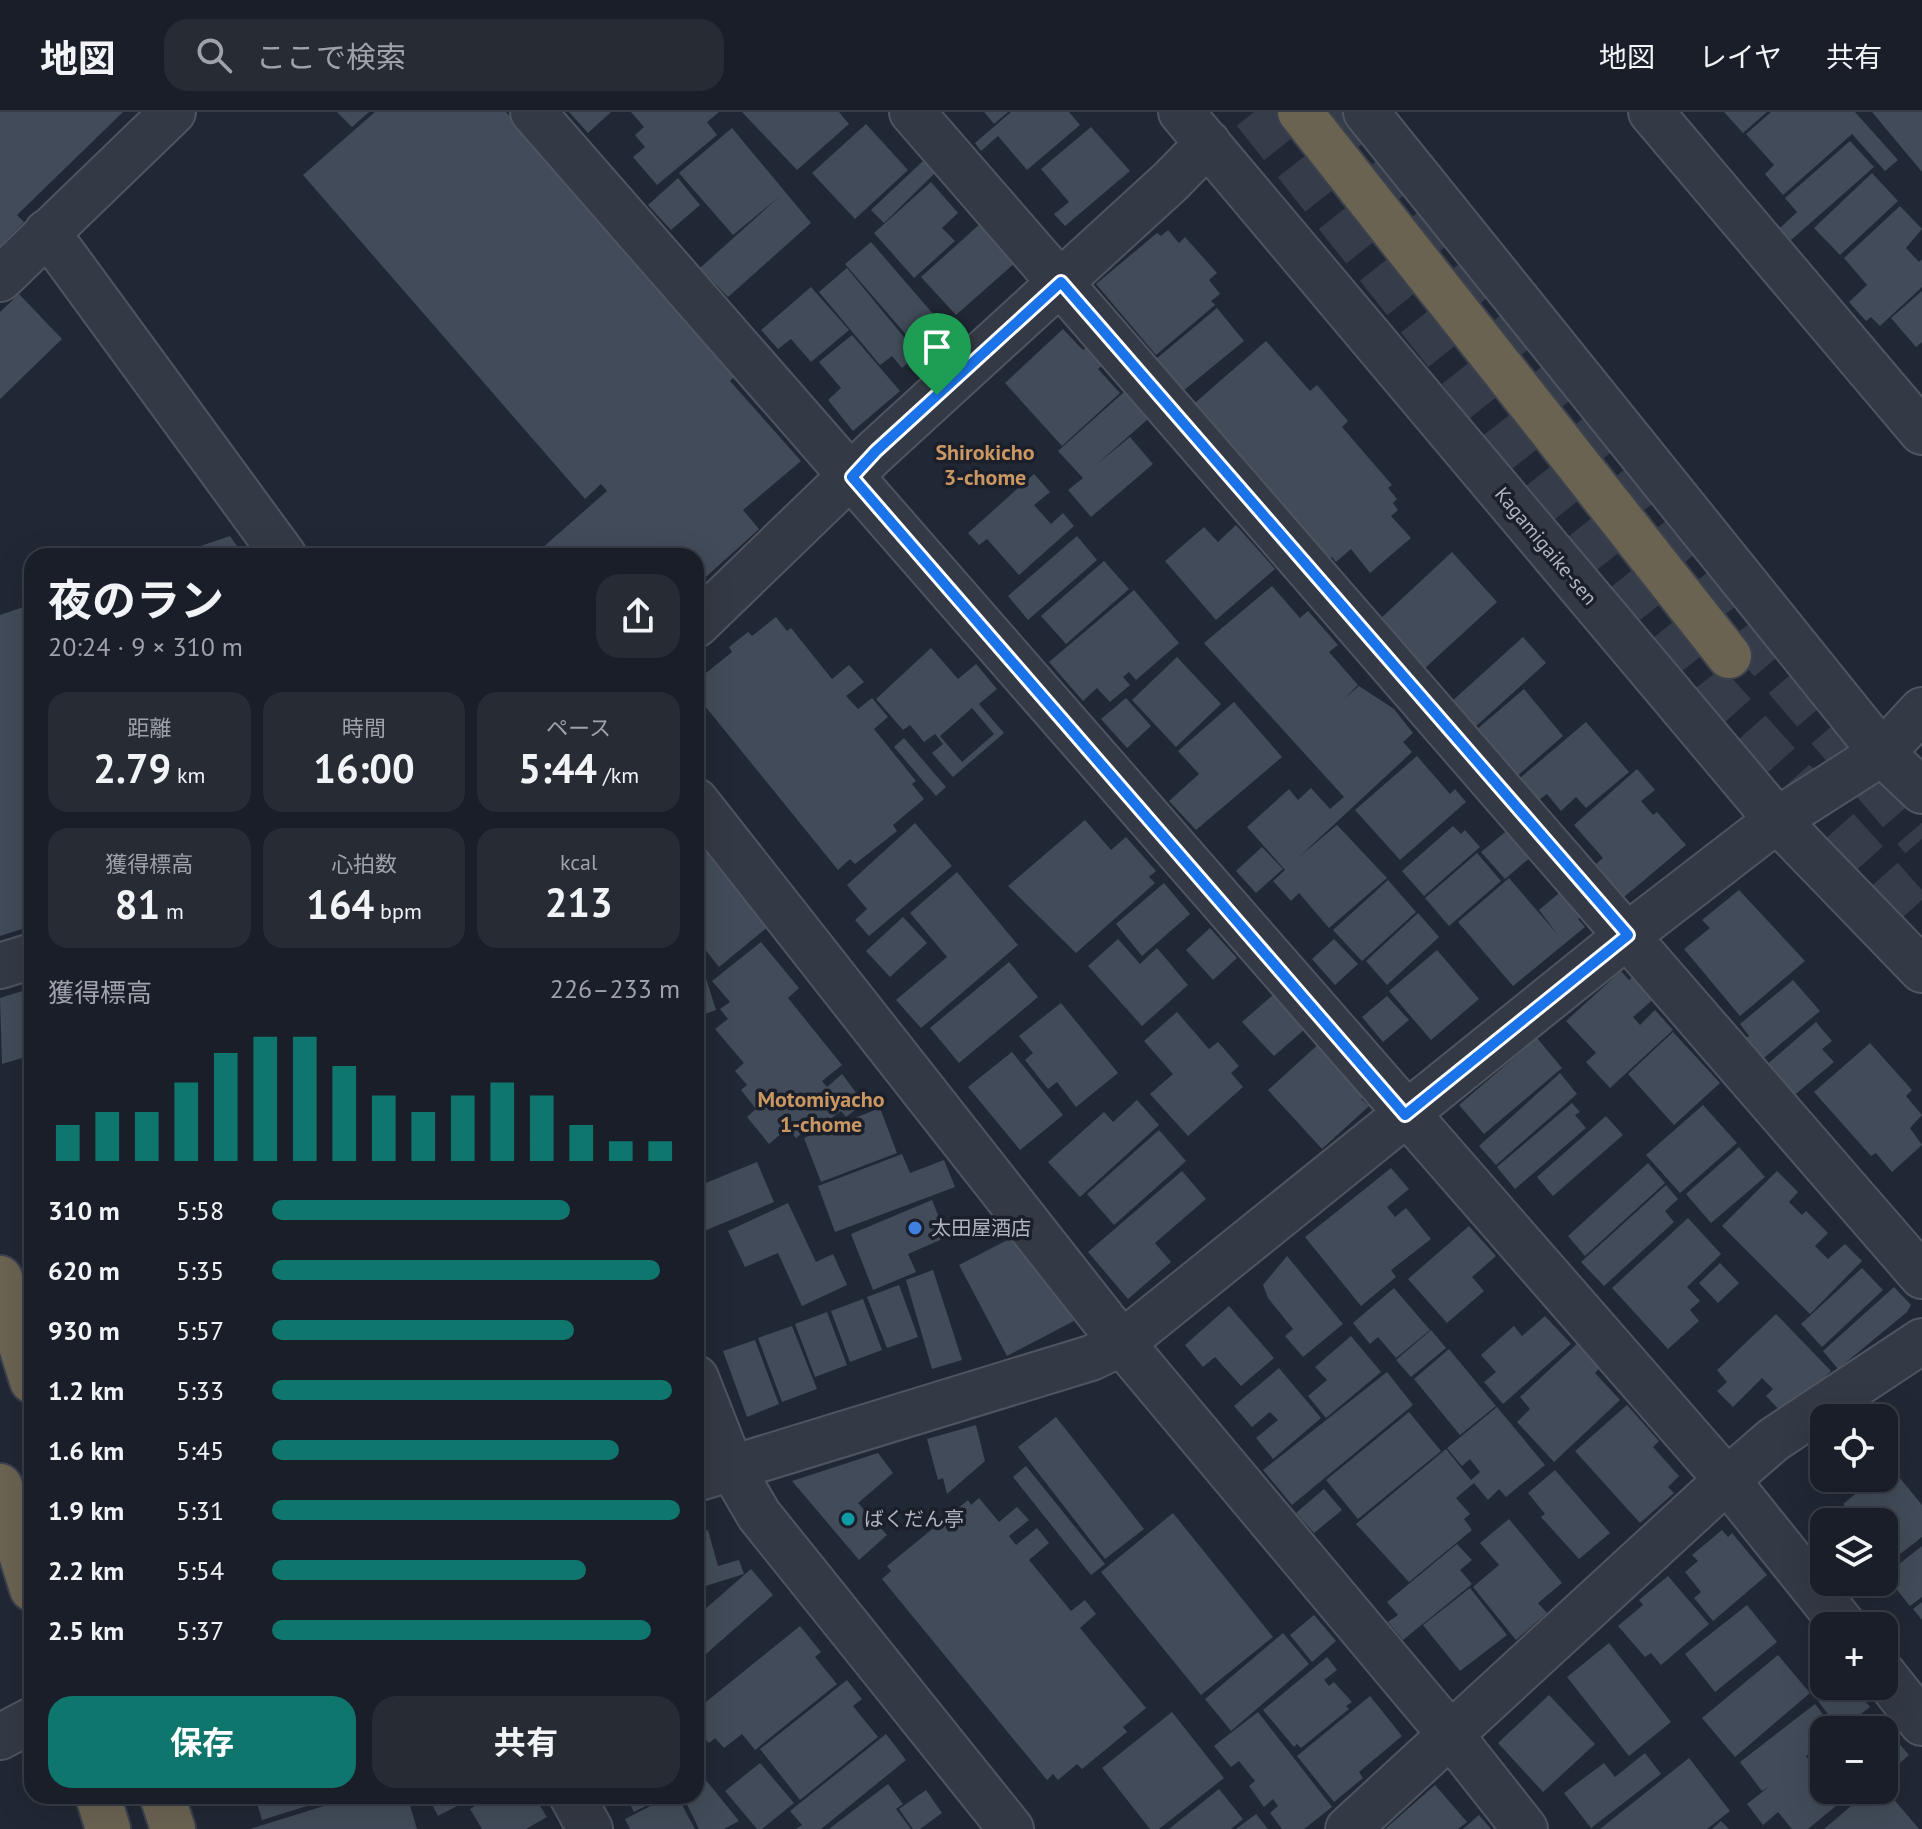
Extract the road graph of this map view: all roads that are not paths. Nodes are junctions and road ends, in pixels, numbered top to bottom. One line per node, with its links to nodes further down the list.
1 (173, 112): 8 (street)
2 (533, 112): 12 (street)
3 (912, 112): 10 (street)
4 (1300, 112): 15 (highway)
5 (1366, 112): 17 (street)
6 (1651, 112): 11 (street)
7 (1194, 128): 10 (street); 20 (street, Kagamigaike-sen)
8 (47, 232): 9 (street); 13 (street)
9 (0, 279)
10 (1061, 282): 12 (street); 21 (street)
11 (1922, 432)
12 (852, 477): 14 (street); 25 (street)
13 (278, 548)
14 (704, 617)
15 (1729, 656)
16 (1922, 710): 17 (street)
17 (1882, 753): 18 (street); 20 (street)
18 (1922, 791)
19 (704, 811): 29 (street)
20 (1777, 820): 21 (street); 24 (street, Kagamigaike-sen)
21 (1628, 935): 25 (street); 26 (street)
22 (24, 958): 23 (street)
23 (0, 966)
24 (1922, 970)
25 (1405, 1115): 29 (street); 33 (street)
26 (1922, 1276)
27 (0, 1278): 30 (highway)
28 (1922, 1341): 33 (street)
29 (1122, 1343): 32 (street); 40 (street)
30 (24, 1355)
31 (704, 1420): 32 (street)
32 (714, 1473): 48 (street)
33 (1727, 1480): 36 (street); 40 (street)
34 (0, 1486): 35 (highway)
35 (24, 1563)
36 (1833, 1612)
37 (1898, 1693): 38 (street)
38 (1922, 1723)
39 (24, 1724): 41 (street)
40 (1450, 1734): 49 (street); 50 (street)
41 (0, 1737)
42 (100, 1804): 45 (highway)
43 (165, 1804): 46 (highway)
44 (576, 1804): 47 (street)
45 (108, 1829)
46 (173, 1829)
47 (590, 1829)
48 (1011, 1829)
49 (1348, 1829)
50 (1525, 1829)

